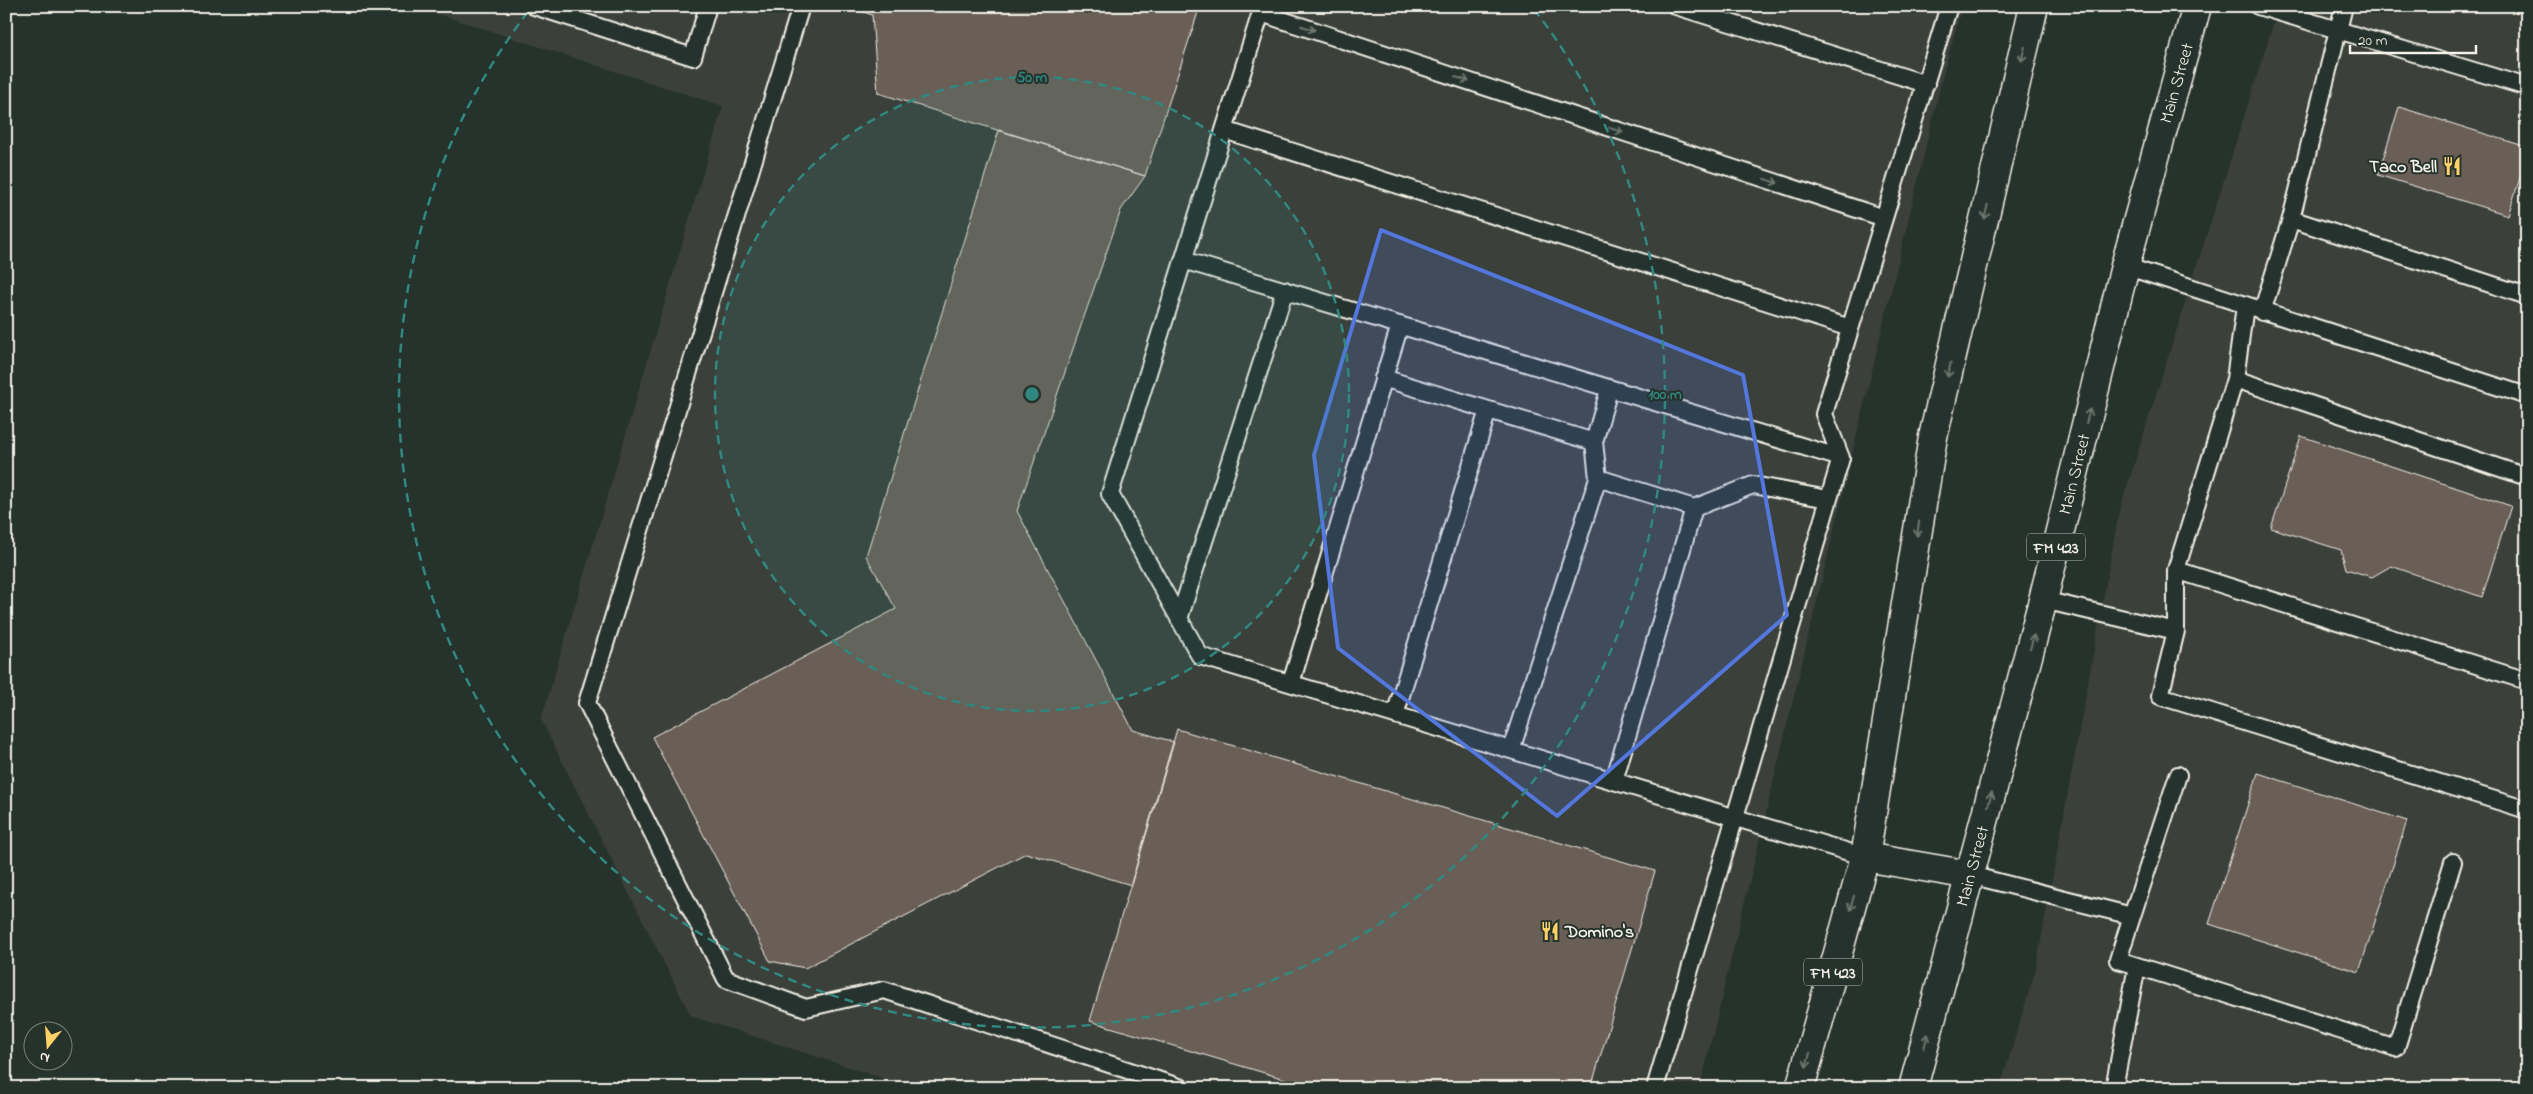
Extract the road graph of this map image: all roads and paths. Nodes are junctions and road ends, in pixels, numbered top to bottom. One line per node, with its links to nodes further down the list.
1 (534, 6): 2 (lane)
2 (708, 6)
3 (801, 6): 54 (lane)
4 (1676, 6): 12 (lane)
5 (1949, 6): 12 (lane)
6 (2198, 6): 18 (main road, Main Street / FM 423)
7 (2258, 6): 11 (lane)
8 (2344, 6): 11 (lane)
9 (2032, 7): 48 (main road, FM 423, one-way to 48)
10 (1262, 10): 14 (lane); 15 (lane, one-way to 15)
11 (2337, 31): 13 (lane); 16 (lane)
12 (1926, 84): 15 (lane)
13 (2527, 88)
14 (1224, 130): 17 (lane); 24 (lane)
15 (1884, 218): 24 (lane)
16 (2291, 219): 20 (lane); 22 (lane)
17 (1183, 260): 19 (lane); 38 (lane)
18 (2125, 266): 21 (lane); 37 (main road, Main Street / FM 423, one-way to 18)
19 (1285, 290): 23 (lane); 38 (lane)
20 (2527, 296)
21 (2245, 306): 22 (lane); 26 (lane)
22 (2262, 312): 28 (lane)
23 (1400, 325): 25 (lane); 27 (lane)
24 (1850, 328): 31 (lane)
25 (1383, 378): 29 (lane); 41 (lane)
26 (2235, 379): 32 (lane); 36 (lane)
27 (1609, 390): 30 (lane); 31 (lane)
28 (2527, 396)
29 (1488, 410): 30 (lane); 42 (lane)
30 (1594, 442): 33 (lane)
31 (1840, 458): 34 (lane)
32 (2527, 477)
33 (1598, 478): 35 (lane); 43 (lane)
34 (1828, 499): 35 (lane); 47 (lane)
35 (1694, 508): 45 (lane)
36 (2176, 570): 39 (lane); 40 (lane)
37 (2043, 600): 39 (lane); 50 (main road, Main Street / FM 423, one-way to 37)
38 (1179, 619): 41 (lane)
39 (2176, 631): 46 (lane)
40 (2527, 681)
41 (1291, 683): 42 (lane)
42 (1395, 715): 43 (lane)
43 (1511, 750): 45 (lane)
44 (2178, 775): 51 (lane)
45 (1614, 781): 47 (lane)
46 (2527, 810)
47 (1734, 817): 48 (lane); 55 (lane)
48 (1865, 856): 50 (main road); 56 (main road, FM 423, one-way to 56)
49 (2453, 862): 52 (lane)
50 (1970, 875): 51 (lane); 57 (main road, Main Street / FM 423, one-way to 50)
51 (2132, 916): 52 (lane)
52 (2137, 966): 53 (lane)
53 (2118, 1087)
54 (1182, 1088)
55 (1655, 1088)
56 (1800, 1088)
57 (1913, 1088)

